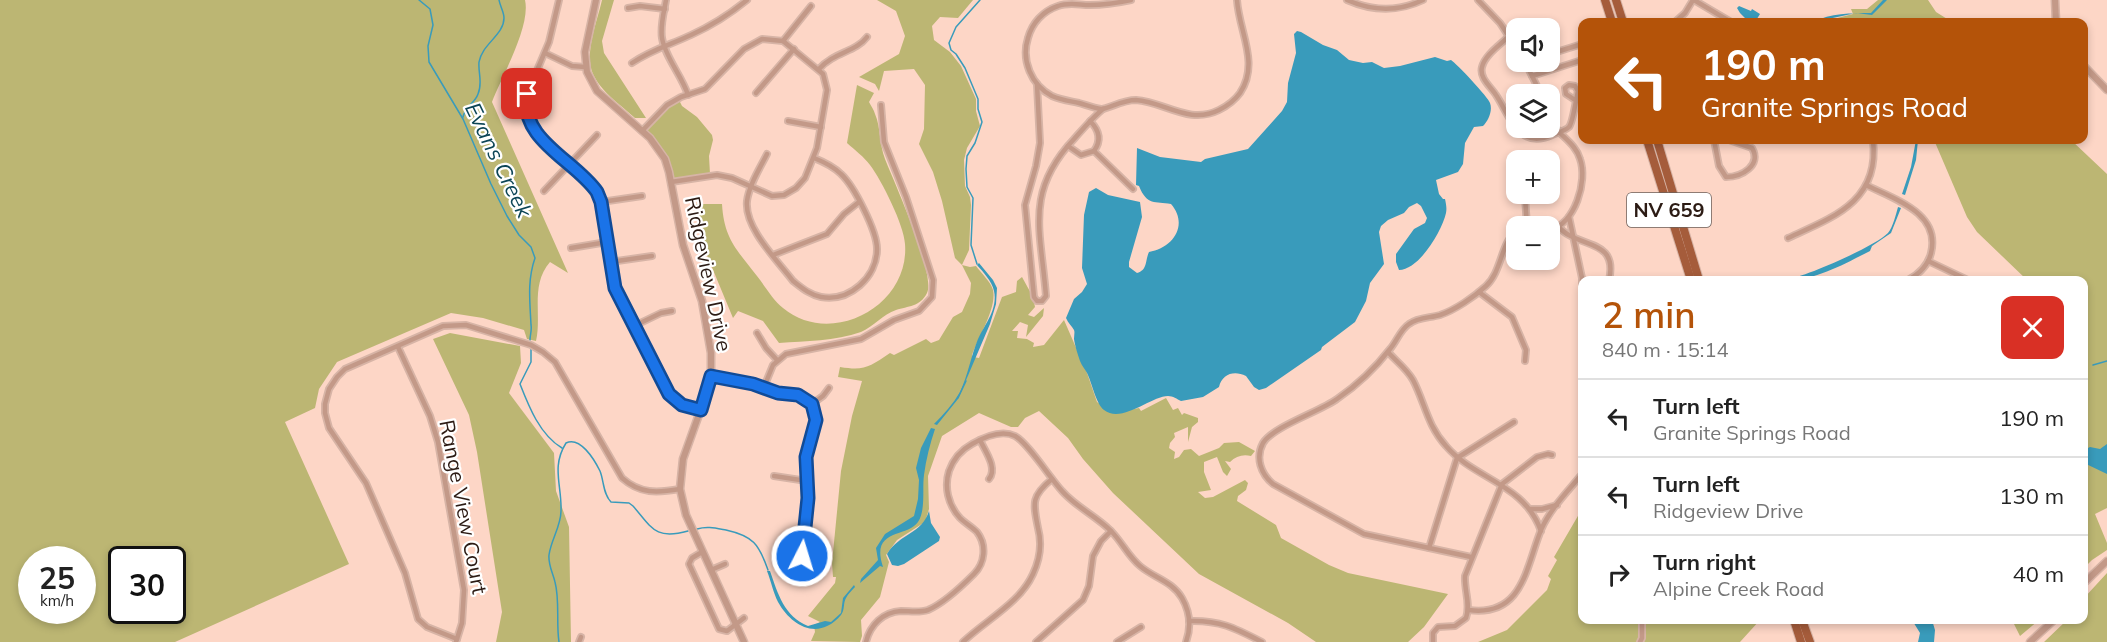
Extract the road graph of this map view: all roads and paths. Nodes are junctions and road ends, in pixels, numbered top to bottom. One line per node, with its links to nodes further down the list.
1 (559, 0): 30 (street)
2 (596, 0): 33 (street)
3 (666, 0): 16 (street)
4 (747, 0): 27 (street)
5 (1131, 0): 38 (street)
6 (1237, 0): 45 (street)
7 (1347, 0): 8 (street)
8 (1423, 0)
9 (1478, 0): 22 (street)
10 (1605, 0): 17 (main road)
11 (1616, 0): 18 (main road)
12 (1694, 0): 19 (street); 20 (street)
13 (2055, 0): 21 (street)
14 (811, 6): 25 (street)
15 (628, 8): 16 (street)
16 (664, 9): 27 (street)
17 (1611, 18)
18 (1622, 18)
19 (1679, 18)
20 (1724, 18)
21 (2056, 18)
22 (1506, 33)
23 (867, 37): 34 (street)
24 (1506, 39): 46 (street)
25 (783, 41): 28 (street); 42 (street)
26 (1578, 45): 29 (street)
27 (664, 46): 32 (street); 42 (street)
28 (794, 49): 34 (street); 41 (street)
29 (1560, 51)
30 (545, 53): 33 (street); 63 (street)
31 (1578, 61): 37 (street)
32 (632, 63)
33 (585, 67): 50 (street, Ridgeview Drive)
34 (819, 69): 49 (street)
35 (2088, 70): 40 (street)
36 (1530, 72): 37 (street)
37 (1532, 76): 39 (street)
38 (1037, 84): 45 (street); 59 (street)
39 (1536, 84)
40 (2107, 90)
41 (756, 93)
42 (688, 95): 50 (street)
43 (1575, 100): 51 (street)
44 (880, 105): 96 (street)
45 (1103, 110): 48 (street)
46 (1506, 114)
47 (788, 121): 49 (street)
48 (1090, 121): 59 (street); 60 (street)
49 (821, 127): 62 (street)
50 (642, 131): 64 (street, Ridgeview Drive)
51 (1560, 131)
52 (1560, 133): 72 (street)
53 (597, 135): 63 (street)
54 (1648, 144): 86 (main road, NV 659)
55 (1659, 144): 87 (main road, NV 659)
56 (1715, 144): 57 (street)
57 (1743, 144)
58 (1873, 144): 65 (street)
59 (1068, 146): 60 (street)
60 (1094, 151): 67 (street)
61 (767, 154): 66 (street)
62 (814, 158): 66 (street); 71 (street)
63 (569, 165): 68 (street); 70 (street)
64 (671, 182): 66 (street); 98 (street, Ridgeview Drive)
65 (1866, 185): 76 (street); 82 (street)
66 (752, 187): 80 (street)
67 (1133, 189)
68 (544, 191)
69 (642, 196): 70 (street)
70 (601, 202): 77 (street)
71 (859, 202): 80 (street); 80 (street)
72 (1569, 216): 73 (street); 75 (street)
73 (1560, 224)
74 (1560, 228): 75 (street)
75 (1573, 237): 84 (street); 85 (street)
76 (1788, 238)
77 (607, 242): 79 (street); 83 (street)
78 (1506, 245): 90 (street)
79 (570, 248)
80 (773, 255)
81 (652, 256): 83 (street)
82 (1928, 261): 88 (street); 89 (street)
83 (610, 262): 92 (street)
84 (1582, 276)
85 (1609, 276)
86 (1690, 276)
87 (1698, 276)
88 (1914, 276)
89 (1960, 276)
90 (1479, 292): 95 (street); 97 (street)
91 (672, 311): 92 (street)
92 (634, 326): 102 (street)
93 (757, 333): 96 (street)
94 (398, 347): 113 (street); 135 (street, Range View Court); 135 (street)
95 (1388, 352): 106 (street); 118 (street)
96 (777, 360): 99 (street)
97 (1525, 361)
98 (711, 376): 99 (street); 102 (street, Ridgeview Drive)
99 (764, 387): 101 (street)
100 (829, 388): 101 (street)
101 (812, 404): 111 (street)
102 (701, 410): 113 (street, Ridgeview Drive)
103 (1514, 422): 106 (street)
104 (980, 440): 108 (street); 109 (street); 137 (street)
105 (1552, 455): 112 (street)
106 (1457, 458): 112 (street); 118 (street)
107 (774, 476): 111 (street)
108 (989, 479)
109 (1052, 479): 116 (street); 138 (street)
110 (1578, 479): 114 (street)
111 (807, 481): 124 (street)
112 (1502, 484): 115 (street); 120 (street)
113 (680, 489): 119 (street, Ridgeview Drive)
114 (1557, 505): 115 (street); 117 (street)
115 (1530, 510): 117 (street)
116 (1111, 531): 128 (street); 139 (street)
117 (1541, 531): 126 (street)
118 (1429, 548): 120 (street)
119 (702, 552): 123 (street, Ridgeview Drive); 129 (street)
120 (1471, 557): 126 (street)
121 (2107, 561): 125 (street)
122 (725, 564): 123 (street)
123 (711, 570): 129 (street, Ridgeview Drive)
124 (815, 576)
125 (2088, 579)
126 (1469, 609): 143 (street)
127 (744, 618): 129 (street)
128 (1189, 621): 141 (street); 142 (street)
129 (736, 624): 136 (street, Ridgeview Drive)
130 (1642, 624): 144 (street)
131 (1795, 624): 145 (main road)
132 (1803, 624): 146 (main road)
133 (2050, 624): 147 (street)
134 (1141, 627): 140 (street)
135 (456, 640)
136 (744, 642)
137 (866, 642)
138 (963, 642)
139 (1035, 642)
140 (1117, 642)
141 (1186, 642)
142 (1262, 642)
143 (1433, 642)
144 (1640, 642)
145 (1801, 642)
146 (1810, 642)
147 (2030, 642)

